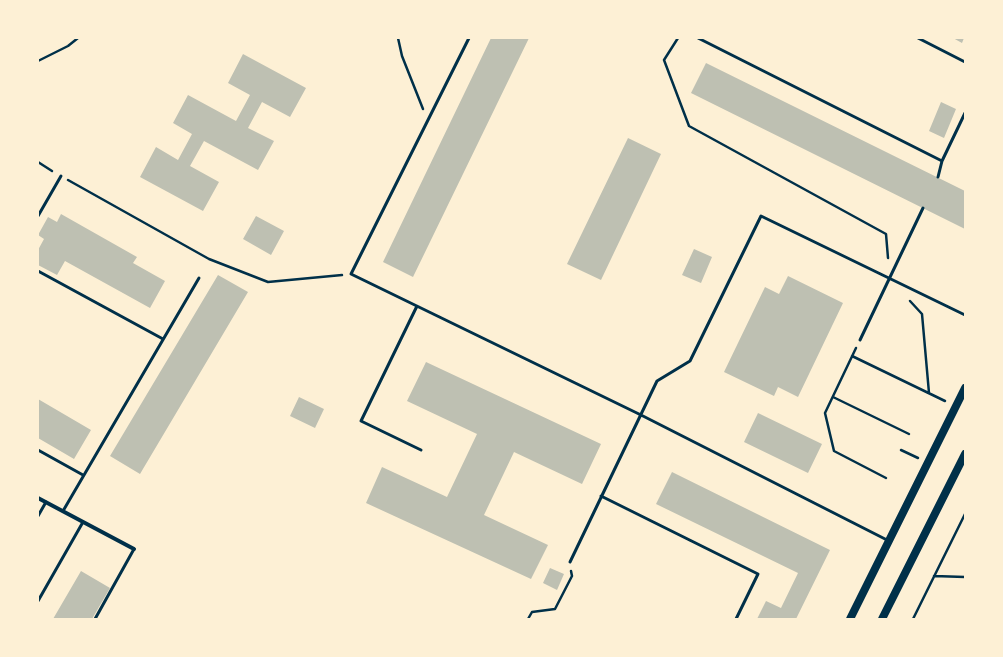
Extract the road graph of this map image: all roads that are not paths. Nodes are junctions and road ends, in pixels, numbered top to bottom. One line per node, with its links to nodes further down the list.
1 (469, 38): 14 (lane)
2 (698, 38): 6 (lane)
3 (918, 38): 4 (lane)
4 (965, 62)
5 (965, 113): 6 (lane)
6 (942, 161): 8 (lane)
7 (61, 176): 10 (lane)
8 (938, 178)
9 (923, 208): 13 (lane)
10 (38, 216)
11 (38, 271): 16 (lane)
12 (199, 278): 16 (lane)
13 (889, 278): 15 (lane); 17 (lane); 19 (lane)
14 (417, 306): 19 (lane); 21 (lane)
15 (965, 315)
16 (163, 339): 23 (lane)
17 (860, 340)
18 (965, 388): 30 (main road)
19 (641, 416): 24 (lane); 30 (lane)
20 (38, 450): 23 (lane)
21 (421, 450)
22 (965, 454): 37 (main road)
23 (83, 475): 27 (lane)
24 (601, 496): 32 (lane); 35 (lane)
25 (38, 498): 26 (street)
26 (46, 502): 27 (street); 28 (lane)
27 (63, 511): 29 (street)
28 (38, 516)
29 (83, 522): 31 (street); 33 (lane)
30 (889, 541): 36 (main road)
31 (134, 549): 34 (lane)
32 (570, 562)
33 (38, 601)
34 (95, 619)
35 (736, 619)
36 (850, 619)
37 (882, 619)

